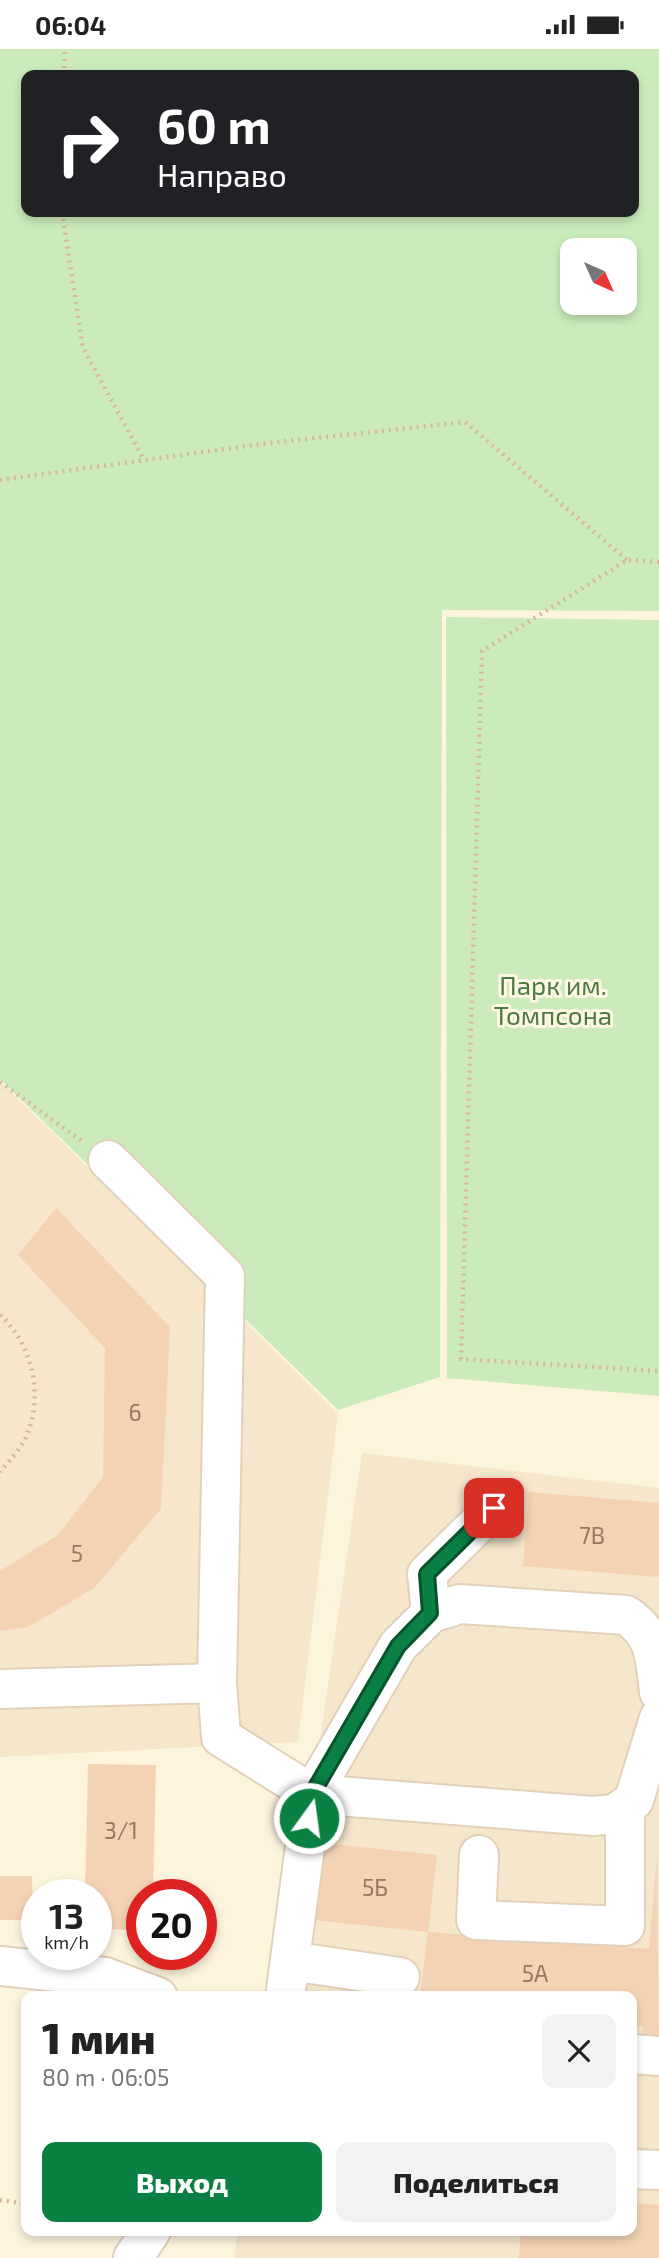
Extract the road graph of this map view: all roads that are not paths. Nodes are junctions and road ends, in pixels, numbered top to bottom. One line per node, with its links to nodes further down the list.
1 (108, 1160): 4 (street)
2 (494, 1508): 3 (street)
3 (430, 1613): 6 (street); 8 (street)
4 (217, 1683): 5 (street); 8 (street)
5 (0, 1689)
6 (659, 1692)
7 (659, 1719): 9 (street)
8 (312, 1794): 9 (street); 13 (street)
9 (625, 1807): 10 (street)
10 (479, 1855)
11 (0, 1966): 14 (street)
12 (400, 1977): 13 (street)
13 (288, 1979)
14 (142, 1991)
15 (637, 2054): 16 (street)
16 (659, 2056)
17 (637, 2169): 18 (street)
18 (659, 2170)
19 (148, 2236): 20 (street)
20 (133, 2258)

